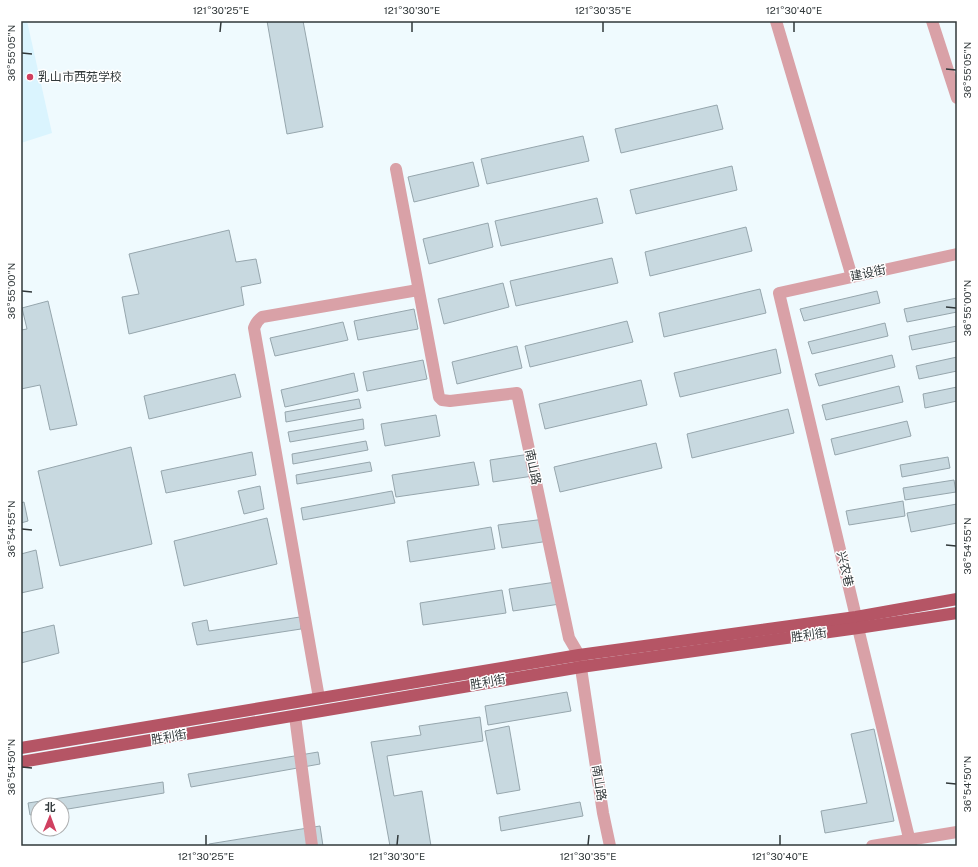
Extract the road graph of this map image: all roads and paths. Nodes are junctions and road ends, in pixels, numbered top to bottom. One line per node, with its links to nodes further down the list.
1 (776, 21): 6 (street)
2 (932, 21): 3 (street)
3 (957, 98)
4 (396, 169): 7 (street, 南山路)
5 (957, 254): 6 (street, 建设街)
6 (852, 277): 8 (street, 建设街)
7 (418, 290): 12 (street, 南山路); 13 (street)
8 (779, 292): 11 (street, 兴农巷)
9 (957, 599): 11 (main road, 胜利街)
10 (957, 613): 11 (main road, 胜利街)
11 (857, 623): 12 (main road, 胜利街); 18 (street, 兴农巷)
12 (580, 661): 13 (main road, 胜利街); 14 (main road, 胜利街); 20 (street, 南山路)
13 (319, 698): 15 (main road, 胜利街)
14 (295, 716): 16 (main road, 胜利街); 19 (street)
15 (21, 748)
16 (21, 762)
17 (957, 832): 18 (street)
18 (911, 843): 21 (street)
19 (312, 846)
20 (610, 846)
21 (872, 846)

